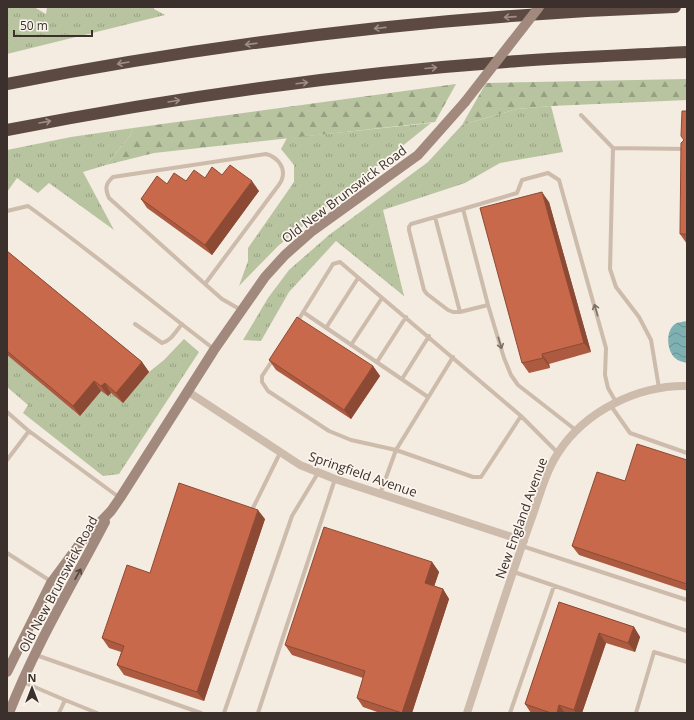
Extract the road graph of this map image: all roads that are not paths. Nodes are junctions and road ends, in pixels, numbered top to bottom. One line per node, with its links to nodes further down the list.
1 (539, 7): 16 (main road, Old New Brunswick Road, bridge)
2 (674, 7): 4 (highway, one-way to 4)
3 (687, 52): 6 (highway, one-way to 3)
4 (7, 84)
5 (581, 115): 7 (lane)
6 (7, 130)
7 (613, 148): 8 (lane); 32 (lane)
8 (687, 149)
9 (463, 209): 11 (lane); 15 (lane); 35 (lane, one-way to 9)
10 (7, 211): 21 (lane)
11 (435, 217): 18 (lane); 18 (lane)
12 (358, 278): 14 (lane); 17 (lane); 23 (lane)
13 (205, 284): 13 (lane); 16 (lane)
14 (382, 298): 19 (lane); 25 (lane)
15 (488, 306): 18 (lane); 38 (lane, one-way to 38)
16 (241, 310): 26 (main road, Old New Brunswick Road)
17 (303, 312): 22 (lane); 23 (lane)
18 (460, 312)
19 (406, 317): 24 (lane); 29 (lane)
20 (135, 324): 21 (lane)
21 (182, 324): 26 (lane)
22 (295, 325)
23 (326, 328): 25 (lane)
24 (429, 336): 28 (lane); 30 (lane)
25 (351, 345): 29 (lane)
26 (214, 350): 33 (main road, Old New Brunswick Road)
27 (278, 351): 40 (lane)
28 (453, 357): 34 (lane); 37 (lane)
29 (377, 362): 30 (lane)
30 (402, 379): 34 (lane)
31 (687, 386): 32 (street, New England Avenue)
32 (659, 388): 35 (street, New England Avenue)
33 (187, 391): 41 (street, Springfield Avenue); 48 (main road, Old New Brunswick Road)
34 (428, 397): 40 (lane)
35 (614, 404): 38 (street, New England Avenue); 43 (lane)
36 (7, 412): 39 (lane)
37 (521, 416): 40 (lane); 42 (lane)
38 (577, 431): 42 (street, New England Avenue)
39 (35, 436): 44 (lane); 48 (lane)
40 (396, 450): 47 (lane)
41 (280, 453): 45 (street, Springfield Avenue); 49 (lane)
42 (558, 453): 51 (street, New England Avenue)
43 (687, 454)
44 (7, 460)
45 (318, 473): 46 (street, Springfield Avenue); 68 (lane)
46 (335, 479): 47 (street, Springfield Avenue); 69 (lane)
47 (380, 494): 51 (street, Springfield Avenue)
48 (120, 498): 50 (main road, Old New Brunswick Road)
49 (252, 510)
50 (111, 511): 54 (main road, Old New Brunswick Road); 57 (main road, Old New Brunswick Road, one-way to 50)
51 (523, 543): 53 (street, New England Avenue); 56 (lane)
52 (7, 553): 54 (lane)
53 (514, 572): 55 (lane); 70 (street, New England Avenue)
54 (52, 582): 57 (lane); 61 (main road, Old New Brunswick Road)
55 (554, 586): 58 (lane); 71 (lane)
56 (687, 600)
57 (58, 608): 59 (main road, Old New Brunswick Road)
58 (687, 631)
59 (35, 654): 62 (main road, Old New Brunswick Road); 67 (lane)
60 (687, 662): 72 (lane)
61 (7, 671)
62 (23, 681): 63 (lane); 64 (main road, Old New Brunswick Road)
63 (65, 700): 65 (lane); 66 (lane)
64 (12, 712)
65 (59, 713)
66 (96, 713)
67 (201, 713)
68 (224, 713)
69 (258, 713)
70 (467, 713)
71 (510, 713)
72 (636, 713)

